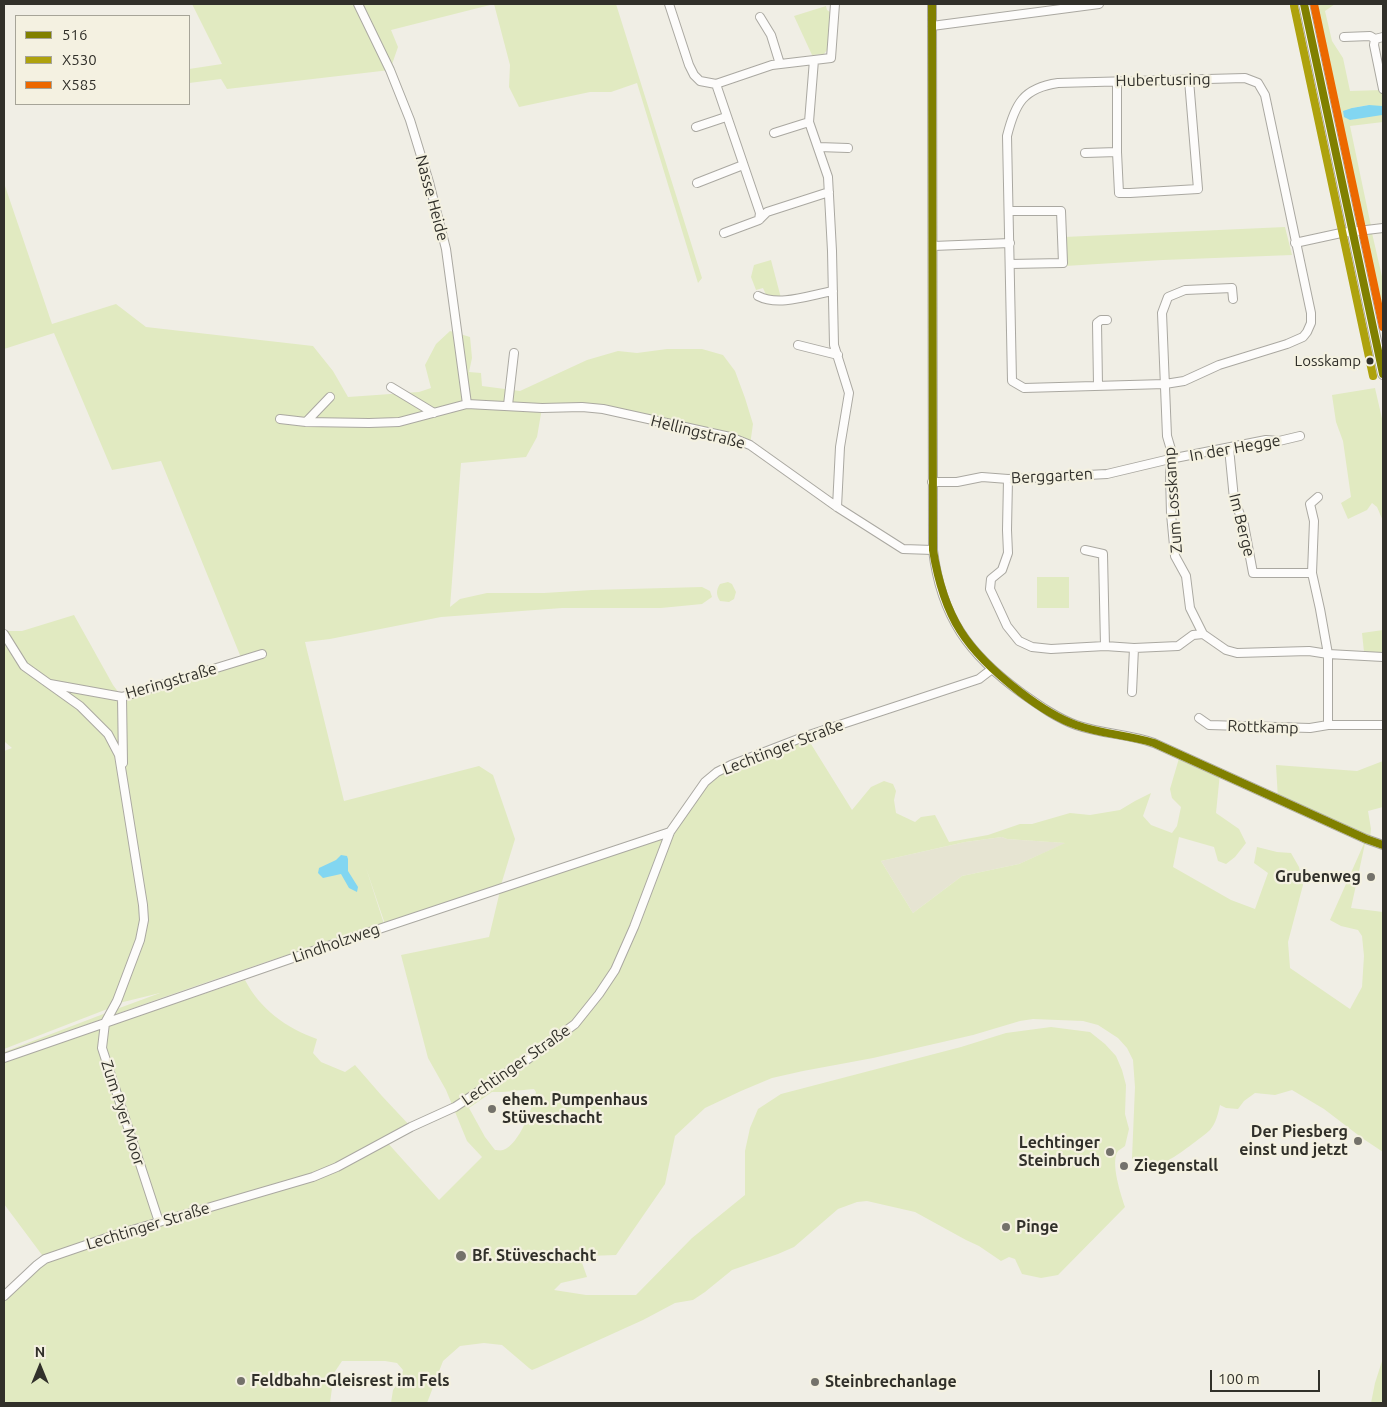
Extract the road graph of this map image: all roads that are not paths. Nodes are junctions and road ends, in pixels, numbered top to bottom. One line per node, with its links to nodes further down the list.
1 (358, 4): 49 (street, Nasse Heide)
2 (670, 4): 15 (street)
3 (835, 4): 11 (street)
4 (932, 4): 8 (street)
5 (1099, 4): 8 (street)
6 (1304, 4): 31 (street)
7 (760, 17): 12 (street)
8 (932, 26): 35 (street)
9 (1344, 37): 10 (street)
10 (1379, 38): 16 (street)
11 (816, 60): 12 (street); 18 (street)
12 (780, 64): 15 (street)
13 (1189, 80): 14 (street, Hubertusring); 24 (street); 34 (street, Hubertusring)
14 (1117, 81): 24 (street); 28 (street, Hubertusring)
15 (716, 84): 17 (street)
16 (1383, 89)
17 (726, 117): 19 (street); 25 (street)
18 (809, 122): 20 (street); 21 (street)
19 (696, 127)
20 (774, 133)
21 (818, 147): 22 (street); 27 (street)
22 (848, 148)
23 (1085, 152): 24 (street)
24 (1117, 152)
25 (743, 165): 26 (street); 29 (street)
26 (697, 182)
27 (829, 192): 29 (street); 37 (street)
28 (1009, 211): 33 (street, Hubertusring); 36 (street)
29 (759, 220): 32 (street)
30 (1383, 228): 31 (street)
31 (1353, 232): 34 (street); 44 (street)
32 (724, 233)
33 (1010, 243): 35 (street); 36 (street, Hubertusring)
34 (1295, 243): 45 (street, Hubertusring)
35 (932, 246): 58 (street)
36 (1010, 264): 46 (street, Hubertusring)
37 (833, 291): 38 (street); 43 (street)
38 (758, 296)
39 (1233, 299): 45 (street, Zum Losskamp)
40 (1107, 320): 46 (street)
41 (798, 345): 43 (street)
42 (514, 353): 50 (street)
43 (838, 355): 60 (street)
44 (1383, 374)
45 (1165, 384): 46 (street, Hubertusring); 56 (street, Zum Losskamp)
46 (1098, 385)
47 (391, 387): 51 (street)
48 (330, 398): 53 (street)
49 (467, 404): 50 (street, Hellingstraße); 51 (street, Hellingstraße)
50 (508, 405): 60 (street, Hellingstraße)
51 (434, 413): 53 (street, Hellingstraße)
52 (280, 419): 53 (street, Hellingstraße)
53 (306, 422)
54 (1300, 436): 55 (street, In der Hegge)
55 (1229, 448): 56 (street, In der Hegge); 63 (street, Im Berge)
56 (1170, 459): 57 (street, Berggarten); 65 (street, Zum Losskamp)
57 (1008, 479): 58 (street, Berggarten); 66 (street)
58 (932, 482): 61 (street)
59 (1318, 497): 63 (street)
60 (837, 507): 61 (street, Hellingstraße)
61 (932, 550): 71 (street)
62 (1085, 550): 66 (street)
63 (1312, 573): 69 (street)
64 (4, 634): 72 (street, Zum Pyer Moor)
65 (1203, 634): 67 (street); 69 (street, Zum Losskamp)
66 (1105, 646): 67 (street)
67 (1134, 648): 73 (street)
68 (262, 654): 74 (street, Heringstraße)
69 (1328, 654): 70 (street, Zum Losskamp); 76 (street)
70 (1383, 657)
71 (992, 669): 79 (street, Lechtinger Straße); 80 (street)
72 (48, 684): 74 (street, Heringstraße); 78 (street, Zum Pyer Moor)
73 (1132, 692)
74 (122, 697): 78 (street, Zum Pyer Moor)
75 (1199, 718): 76 (street, Rottkamp)
76 (1328, 725): 77 (street, Rottkamp)
77 (1383, 725)
78 (122, 771): 81 (street, Zum Pyer Moor)
79 (670, 832): 81 (street, Lindholzweg); 83 (street, Lechtinger Straße)
80 (1383, 845)
81 (106, 1023): 82 (street, Lindholzweg); 83 (street, Zum Pyer Moor)
82 (4, 1058)
83 (159, 1222): 84 (street, Lechtinger Straße)
84 (4, 1296)

